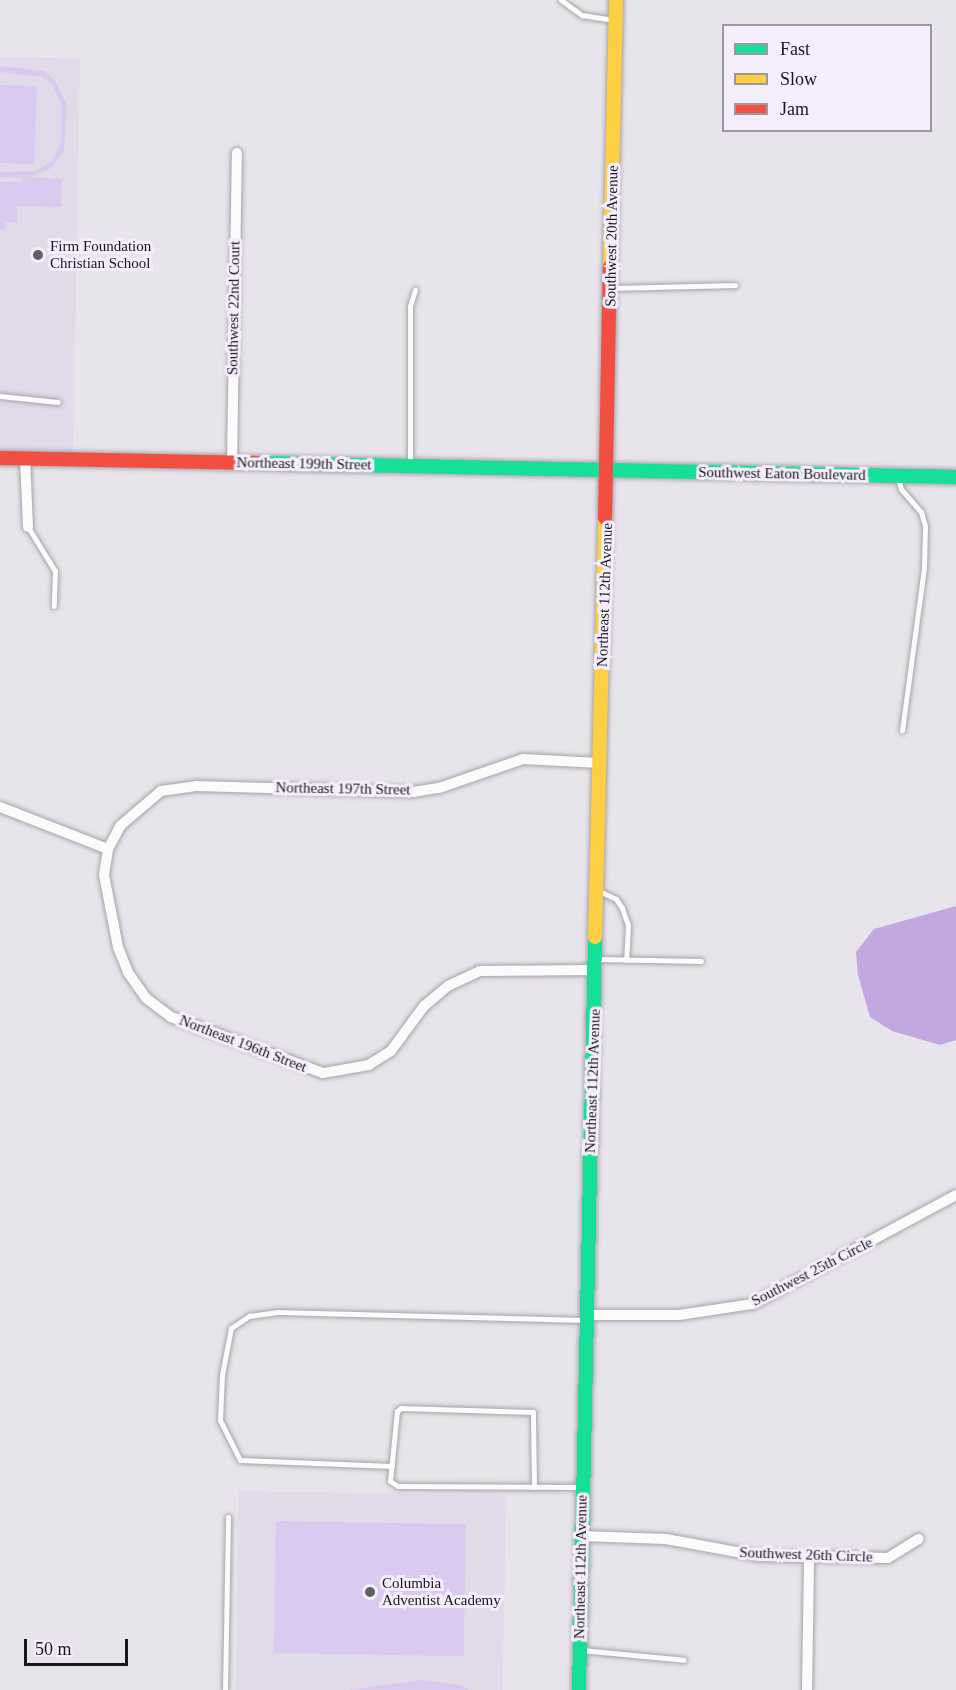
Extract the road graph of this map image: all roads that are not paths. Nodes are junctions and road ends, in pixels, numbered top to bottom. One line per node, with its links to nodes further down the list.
1 (561, 0): 3 (lane)
2 (616, 0): 3 (street, Southwest 20th Avenue)
3 (615, 20): 6 (street, Southwest 20th Avenue)
4 (237, 153): 12 (street, Southwest 22nd Court)
5 (735, 285): 6 (lane)
6 (611, 288): 14 (street, Southwest 20th Avenue)
7 (415, 290): 13 (lane)
8 (0, 396): 9 (lane)
9 (58, 402)
10 (0, 458): 11 (street, Northeast 199th Street)
11 (25, 458): 12 (street, Northeast 199th Street); 17 (street)
12 (232, 463): 13 (street, Northeast 199th Street)
13 (410, 467): 14 (street, Northeast 199th Street)
14 (608, 472): 15 (street, Southwest Eaton Boulevard); 20 (street, Northeast 112th Avenue)
15 (897, 476): 16 (street, Southwest Eaton Boulevard); 19 (lane)
16 (956, 477)
17 (28, 527): 18 (lane)
18 (54, 606)
19 (902, 731)
20 (600, 763): 22 (street, Northeast 197th Street); 23 (street, Northeast 112th Avenue)
21 (0, 807): 22 (street)
22 (108, 849): 26 (street, Northeast 196th Street)
23 (598, 891): 24 (lane); 26 (street, Northeast 112th Avenue)
24 (626, 960): 25 (lane); 26 (lane)
25 (701, 961)
26 (596, 965): 28 (street, Northeast 112th Avenue)
27 (956, 1195): 28 (street, Southwest 25th Circle)
28 (587, 1317): 29 (lane); 31 (street, Northeast 112th Avenue)
29 (392, 1466): 30 (lane); 30 (lane)
30 (534, 1487): 31 (lane)
31 (583, 1487): 33 (street, Northeast 112th Avenue)
32 (228, 1517): 38 (lane)
33 (581, 1536): 35 (street, Southwest 26th Circle); 36 (street, Northeast 112th Avenue)
34 (918, 1539): 35 (street, Southwest 26th Circle)
35 (809, 1557): 40 (street)
36 (579, 1650): 37 (lane); 39 (street, Northeast 112th Avenue)
37 (684, 1660)
38 (225, 1690)
39 (579, 1690)
40 (807, 1690)

